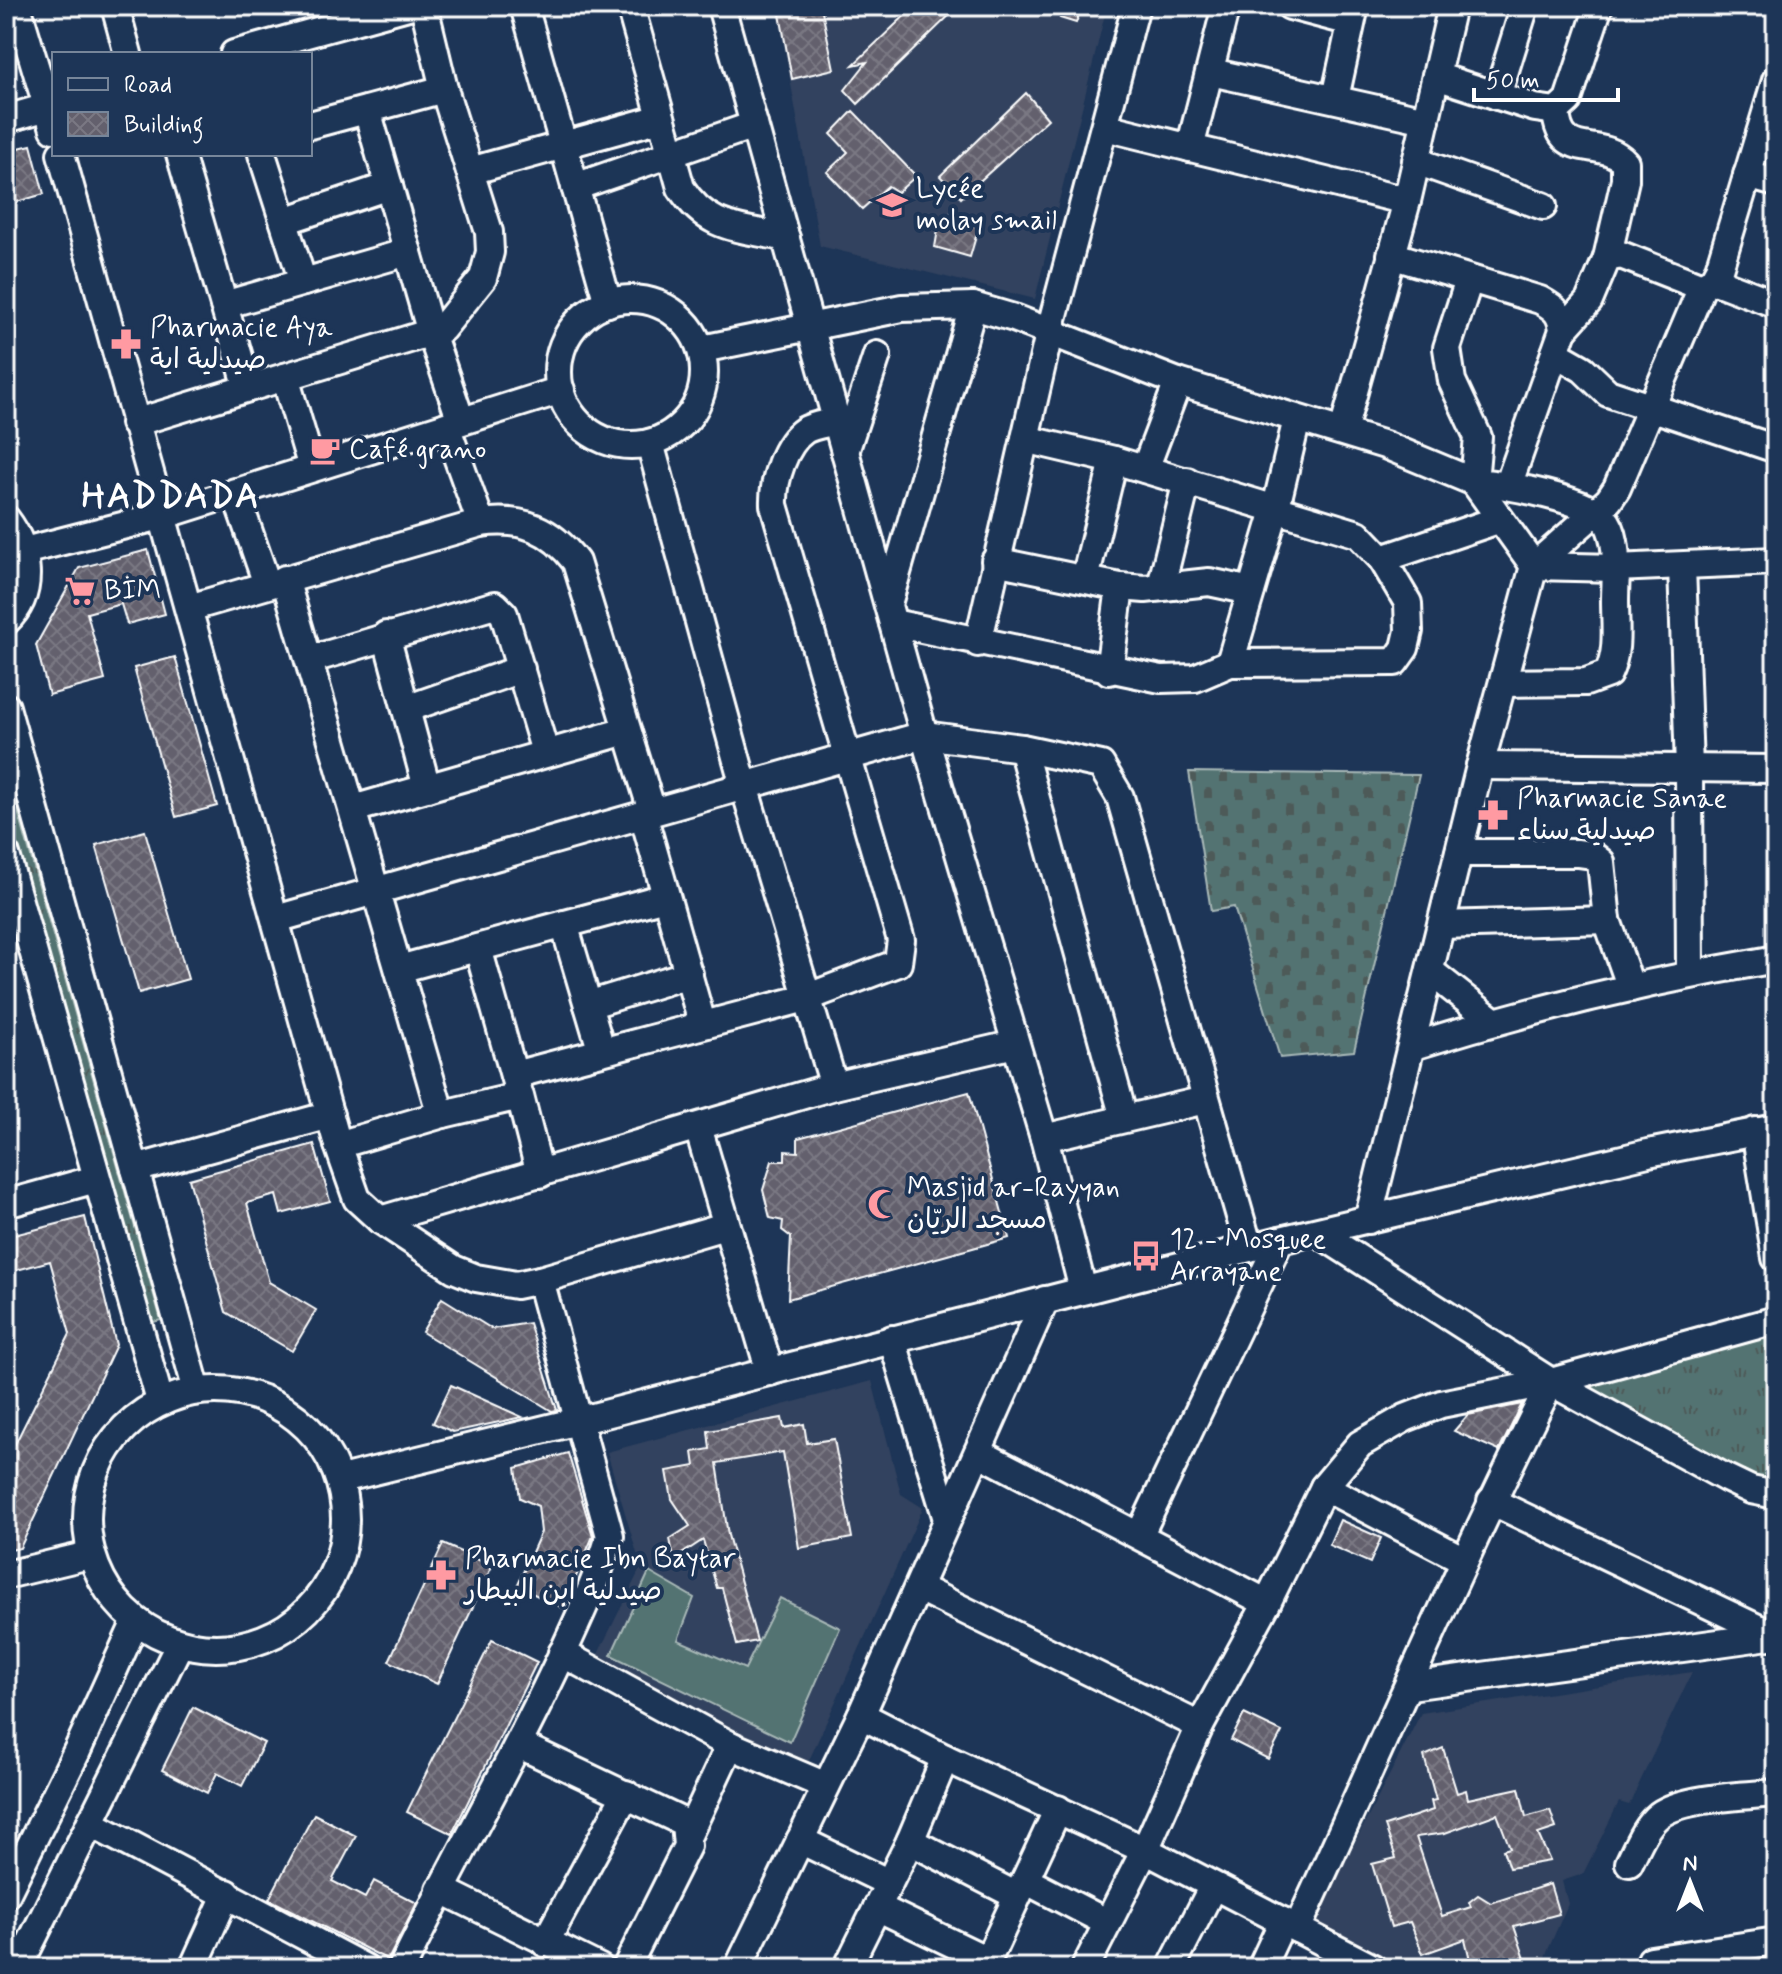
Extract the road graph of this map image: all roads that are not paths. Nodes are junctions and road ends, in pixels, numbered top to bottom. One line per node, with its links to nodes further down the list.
1 (17, 6): 25 (street)
2 (115, 6): 15 (street)
3 (408, 6): 16 (street)
4 (424, 6): 20 (street)
5 (524, 6): 32 (street)
6 (630, 6): 26 (street)
7 (721, 6): 30 (street)
8 (1136, 6): 31 (street)
9 (1226, 6): 17 (street)
10 (1290, 6): 14 (street)
11 (1452, 6): 18 (street)
12 (1525, 6): 21 (street)
13 (1599, 6): 24 (street)
14 (1353, 14): 22 (street)
15 (127, 52)
16 (241, 52)
17 (1211, 72): 22 (street); 33 (street)
18 (1436, 76): 21 (street); 28 (street)
19 (1776, 80): 40 (street)
20 (444, 89): 23 (street); 39 (street)
21 (1497, 96): 24 (street)
22 (1335, 98): 28 (street)
23 (367, 110): 29 (street); 42 (street)
24 (1556, 111): 50 (street)
25 (52, 114): 27 (street)
26 (661, 118): 32 (street); 34 (street)
27 (6, 119)
28 (1426, 120): 38 (street)
29 (312, 124)
30 (754, 125): 34 (street); 47 (street)
31 (1105, 127): 33 (street); 60 (street)
32 (563, 144): 39 (street); 43 (street)
33 (1190, 148): 44 (street)
34 (671, 155): 43 (street); 47 (street)
35 (62, 156): 71 (street)
36 (189, 156): 56 (street)
37 (263, 156): 46 (street)
38 (1416, 161): 44 (street); 45 (street)
39 (470, 171): 59 (street)
40 (1747, 175): 41 (street); 53 (street)
41 (1776, 183)
42 (389, 186): 46 (street); 48 (street)
43 (575, 187): 54 (street)
44 (1407, 201): 49 (street)
45 (1543, 206)
46 (284, 221): 52 (street)
47 (786, 238): 58 (street)
48 (408, 252): 52 (street); 59 (street)
49 (1391, 255): 51 (street); 73 (street)
50 (1607, 258): 53 (street); 61 (street)
51 (1469, 280): 61 (street); 82 (street)
52 (303, 282): 56 (street)
53 (1708, 284): 55 (street); 68 (street)
54 (608, 303): 62 (street); 67 (street)
55 (1776, 304)
56 (224, 305): 66 (street)
57 (973, 306): 58 (street); 60 (street); 104 (street)
58 (812, 324): 62 (street); 70 (street)
59 (431, 333): 64 (street); 72 (street)
60 (1049, 334): 65 (street); 74 (street)
61 (1559, 342): 68 (street); 83 (street)
62 (702, 349): 75 (street)
63 (877, 355): 77 (street)
64 (285, 377): 66 (street); 79 (street)
65 (1178, 382): 69 (street); 80 (street)
66 (248, 388): 71 (street)
67 (561, 390): 72 (street); 75 (street)
68 (1653, 409): 76 (street); 86 (street)
69 (1297, 419): 73 (street); 85 (street)
70 (836, 421): 77 (street); 119 (street)
71 (134, 423): 87 (street)
72 (454, 423): 79 (street); 90 (street)
73 (1343, 431): 82 (street)
74 (1025, 439): 78 (street); 93 (street)
75 (650, 443): 123 (street)
76 (1776, 449)
77 (845, 452): 104 (street)
78 (1114, 460): 80 (street); 98 (street)
79 (312, 468): 84 (street)
80 (1145, 469): 81 (street)
81 (1187, 481): 85 (street); 100 (street)
82 (1474, 482): 83 (street); 89 (street)
83 (1508, 486): 86 (street)
84 (235, 492): 87 (street); 99 (street)
85 (1276, 507): 92 (street); 102 (street)
86 (1598, 511): 95 (street); 97 (street)
87 (161, 516): 91 (street); 103 (street)
88 (6, 519): 91 (street)
89 (1498, 520): 92 (street); 95 (street)
90 (481, 523): 99 (street); 115 (street)
91 (24, 551): 105 (street)
92 (1382, 559): 109 (street)
93 (995, 561): 98 (street); 107 (street)
94 (1776, 561): 96 (street)
95 (1534, 566): 97 (street); 112 (street)
96 (1682, 566): 97 (street); 121 (street)
97 (1615, 568): 112 (street)
98 (1085, 579): 101 (street)
99 (276, 582): 103 (street); 108 (street)
100 (1161, 586): 101 (street); 102 (street)
101 (1120, 587): 111 (street)
102 (1251, 591): 109 (street)
103 (189, 608): 131 (street)
104 (890, 613): 107 (street); 116 (street)
105 (6, 621)
106 (386, 635): 108 (street); 110 (street); 114 (street)
107 (978, 643): 111 (street)
108 (309, 660): 125 (street)
109 (1230, 663): 111 (street)
110 (521, 669): 114 (street); 118 (street)
111 (1109, 671)
112 (1503, 683): 120 (street)
113 (6, 707): 159 (street)
114 (406, 709): 124 (street)
115 (626, 731): 118 (street); 126 (street)
116 (924, 735): 117 (street); 119 (street); 146 (street)
117 (1022, 748): 151 (street); 154 (street)
118 (545, 752): 124 (street)
119 (845, 755): 123 (street); 142 (street)
120 (1480, 766): 121 (street); 127 (street)
121 (1689, 768): 122 (street); 140 (street)
122 (1776, 769)
123 (744, 786): 126 (street); 142 (street)
124 (427, 788): 125 (street)
125 (353, 809): 129 (street)
126 (647, 812): 129 (street); 130 (street)
127 (1459, 853): 132 (street); 134 (street)
128 (6, 855): 161 (street)
129 (377, 891): 131 (street); 137 (street)
130 (665, 897): 133 (street); 139 (street)
131 (276, 919): 153 (street)
132 (1607, 920): 134 (street); 141 (street)
133 (564, 924): 135 (street); 143 (street)
134 (1442, 925): 138 (street)
135 (478, 948): 137 (street); 149 (street)
136 (1776, 959): 140 (street)
137 (399, 969): 152 (street)
138 (1430, 971): 144 (street); 147 (street)
139 (689, 974): 143 (street); 145 (street)
140 (1690, 974): 141 (street)
141 (1631, 988): 144 (street)
142 (806, 998): 145 (street); 150 (street)
143 (588, 1005): 148 (street)
144 (1493, 1021): 147 (street)
145 (702, 1023): 148 (street)
146 (1015, 1044): 150 (street); 157 (street)
147 (1413, 1046): 164 (street)
148 (601, 1049): 149 (street)
149 (517, 1086): 152 (street); 160 (street)
150 (834, 1086): 155 (street)
151 (1205, 1100): 154 (street); 168 (street)
152 (443, 1114): 158 (street)
153 (330, 1115): 158 (street); 159 (street)
154 (1124, 1118): 157 (street)
155 (698, 1127): 160 (street); 165 (street)
156 (1765, 1129): 164 (street); 169 (street)
157 (1044, 1138): 171 (street)
158 (338, 1145): 163 (street)
159 (135, 1169): 177 (street)
160 (540, 1174): 163 (street)
161 (96, 1179): 162 (street); 178 (street)
162 (6, 1204)
163 (380, 1220): 170 (street)
164 (1368, 1220): 166 (street)
165 (725, 1226): 170 (street); 175 (street)
166 (1317, 1232): 167 (street); 176 (street)
167 (1280, 1240): 168 (street); 186 (street)
168 (1249, 1248): 171 (street)
169 (1776, 1258)
170 (540, 1280): 179 (street)
171 (1083, 1290): 172 (street)
172 (1045, 1300): 174 (street); 180 (street)
173 (1776, 1320): 176 (street)
174 (892, 1339): 175 (street); 185 (street)
175 (770, 1372): 179 (street)
176 (1551, 1382): 182 (street); 183 (street); 184 (street)
177 (197, 1391): 178 (street); 181 (street)
178 (160, 1401): 187 (street)
179 (578, 1421): 181 (street); 195 (street)
180 (978, 1452): 185 (street); 186 (street)
181 (341, 1479): 194 (street)
182 (1324, 1487): 188 (street); 191 (street)
183 (1776, 1495)
184 (1491, 1501): 188 (street); 193 (street)
185 (947, 1519): 190 (street)
186 (1140, 1534): 191 (street)
187 (89, 1555): 189 (street); 192 (street)
188 (1464, 1560): 196 (street)
189 (6, 1575)
190 (919, 1588): 197 (street); 198 (street)
191 (1267, 1603): 198 (street)
192 (136, 1621): 194 (street); 214 (street)
193 (1774, 1635): 196 (street)
194 (180, 1643): 206 (street)
195 (562, 1653): 199 (street); 200 (street)
196 (1410, 1686): 220 (street)
197 (861, 1715): 201 (street); 202 (street)
198 (1200, 1726): 210 (street)
199 (520, 1745): 204 (street); 216 (street)
200 (730, 1745): 202 (street); 207 (street)
201 (945, 1758): 205 (street); 209 (street)
202 (826, 1786): 208 (street)
203 (1776, 1793): 211 (street)
204 (626, 1794): 207 (street); 222 (street)
205 (1058, 1809): 210 (street); 215 (street)
206 (90, 1823): 217 (street); 226 (street)
207 (689, 1833): 225 (street)
208 (800, 1840): 212 (street); 231 (street)
209 (910, 1841): 212 (street); 215 (street)
210 (1145, 1850): 213 (street); 219 (street)
211 (1629, 1863)
212 (889, 1883): 218 (street)
213 (1213, 1886): 220 (street); 234 (street)
214 (8, 1887)
215 (1021, 1888): 219 (street); 224 (street)
216 (440, 1889): 222 (street); 229 (street)
217 (227, 1893): 227 (street); 228 (street)
218 (877, 1907): 224 (street); 232 (street)
219 (1108, 1923): 233 (street)
220 (1290, 1925): 235 (street); 236 (street)
221 (1776, 1941): 223 (street)
222 (545, 1943): 230 (street)
223 (1651, 1960)
224 (985, 1964)
225 (627, 1967)
226 (18, 1968)
227 (193, 1968)
228 (365, 1968)
229 (402, 1968)
230 (600, 1968)
231 (738, 1968)
232 (847, 1968)
233 (1085, 1968)
234 (1171, 1968)
235 (1261, 1968)
236 (1373, 1968)

